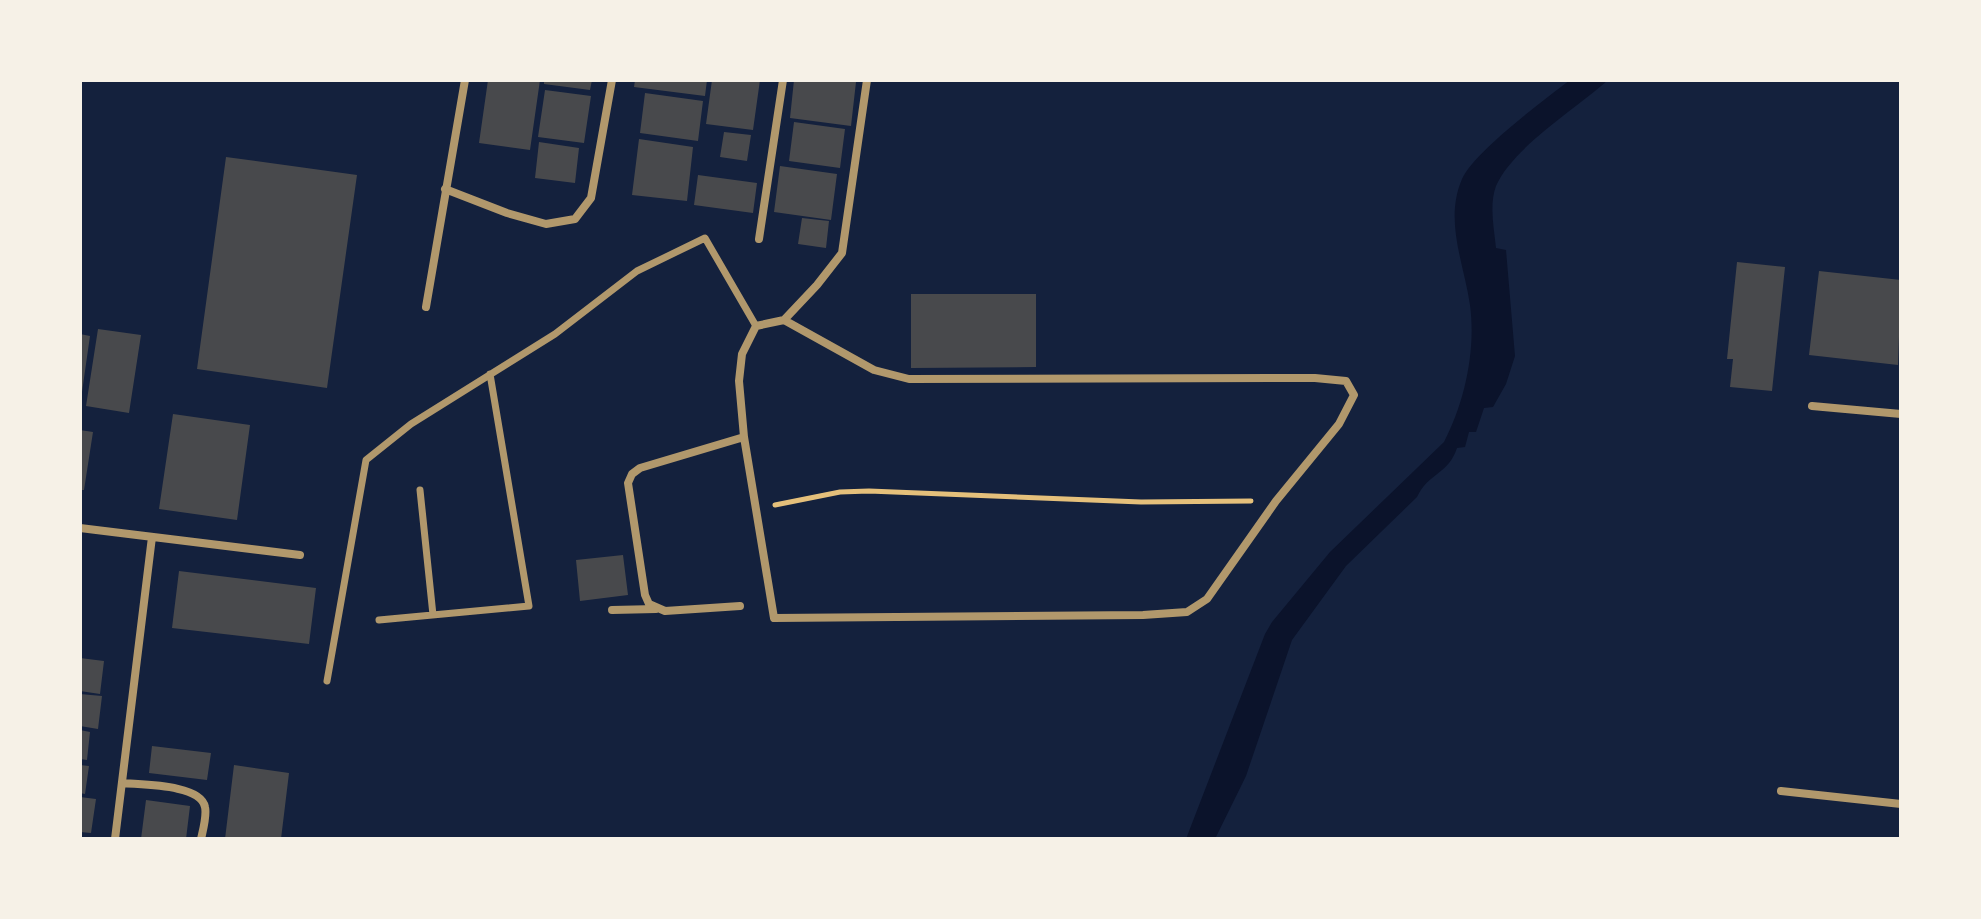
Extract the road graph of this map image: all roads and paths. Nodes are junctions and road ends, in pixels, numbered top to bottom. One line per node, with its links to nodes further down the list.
1 (465, 80): 5 (street)
2 (612, 80): 5 (street)
3 (783, 80): 6 (street)
4 (867, 80): 8 (street)
5 (445, 189): 7 (street)
6 (759, 239)
7 (426, 307)
8 (784, 320): 9 (street); 15 (street)
9 (756, 326): 10 (street); 13 (street)
10 (490, 374): 23 (street); 25 (street)
11 (1812, 406): 12 (street)
12 (1901, 414)
13 (744, 437): 16 (street); 21 (street)
14 (420, 490): 23 (street)
15 (1276, 501): 16 (path); 16 (street)
16 (756, 509)
17 (80, 528): 18 (street)
18 (152, 537): 19 (street); 26 (street)
19 (300, 555)
20 (740, 606): 21 (street)
21 (656, 609): 22 (street)
22 (612, 610)
23 (433, 615): 24 (street)
24 (379, 620)
25 (327, 681)
26 (122, 783): 29 (street); 30 (street)
27 (1781, 791): 28 (street)
28 (1901, 804)
29 (115, 839)
30 (201, 839)

